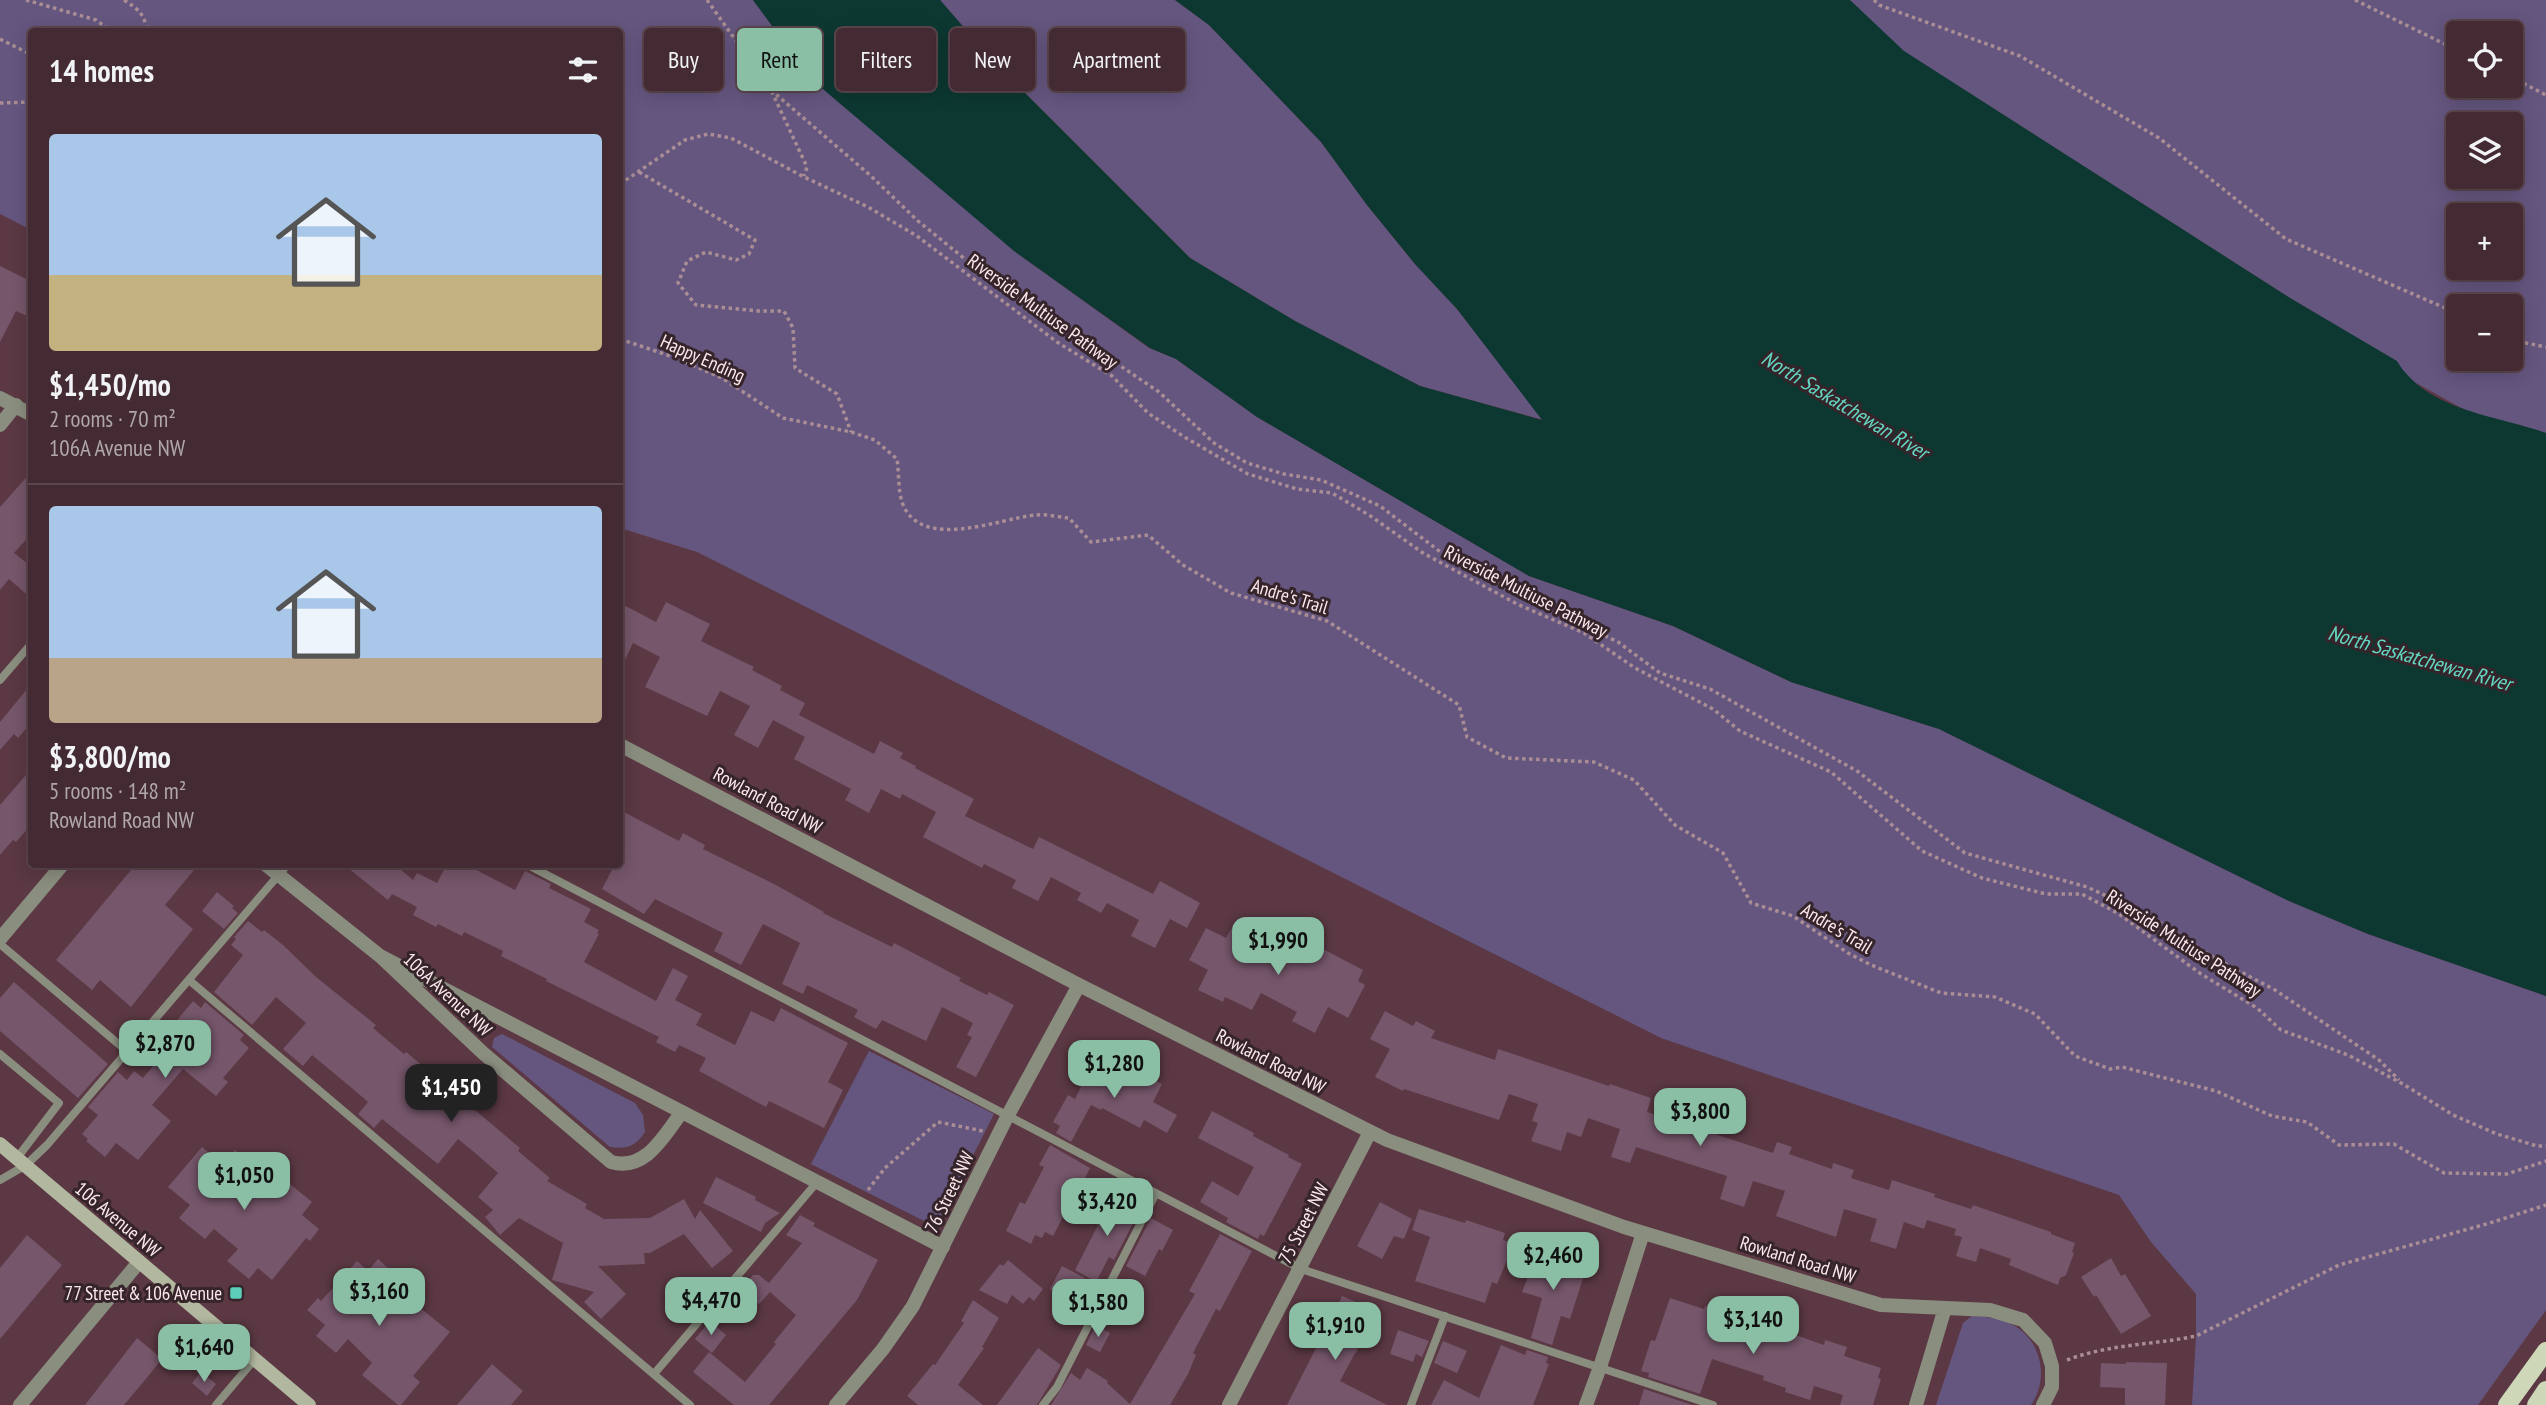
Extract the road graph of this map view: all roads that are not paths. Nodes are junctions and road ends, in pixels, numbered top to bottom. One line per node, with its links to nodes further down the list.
1 (0, 398): 2 (street)
2 (16, 405): 3 (street); 4 (street)
3 (28, 412)
4 (0, 425)
5 (28, 648): 6 (lane)
6 (0, 680)
7 (623, 747): 14 (street, Rowland Road NW)
8 (60, 868): 11 (street)
9 (534, 868): 20 (lane)
10 (283, 870): 12 (street, 106A Avenue NW); 13 (lane)
11 (0, 942): 15 (lane)
12 (380, 956): 18 (street, 106A Avenue NW); 18 (street, 106A Avenue NW)
13 (189, 980): 15 (lane); 36 (lane)
14 (1079, 985): 20 (street, 76 Street NW); 21 (street, Rowland Road NW)
15 (128, 1052): 19 (lane)
16 (0, 1054): 17 (lane)
17 (60, 1104): 19 (lane); 23 (lane)
18 (682, 1112): 25 (street, 106A Avenue NW)
19 (74, 1115): 23 (lane)
20 (1008, 1115): 26 (lane); 28 (street, 76 Street NW)
21 (1370, 1132): 27 (street, Rowland Road NW); 30 (street, 75 Street NW)
22 (0, 1144): 23 (main road, 106 Avenue NW)
23 (21, 1162): 24 (lane); 29 (main road, 106 Avenue NW)
24 (0, 1181)
25 (818, 1181): 28 (street, 106A Avenue NW); 36 (lane)
26 (1156, 1193): 30 (lane); 43 (lane)
27 (1643, 1233): 31 (street, Rowland Road NW); 35 (street)
28 (943, 1247): 42 (street, 76 Street NW)
29 (139, 1262): 34 (main road, 106 Avenue NW); 38 (street)
30 (1301, 1269): 32 (lane); 44 (street, 75 Street NW)
31 (1945, 1308): 48 (street); 49 (street, Rowland Road NW)
32 (1445, 1316): 35 (lane); 45 (lane)
33 (2546, 1351): 50 (main road)
34 (254, 1360): 39 (lane); 40 (main road, 106 Avenue NW)
35 (1600, 1367): 46 (street); 47 (lane)
36 (654, 1374): 41 (lane)
37 (2546, 1390): 51 (main road)
38 (20, 1405)
39 (216, 1405)
40 (309, 1405)
41 (690, 1405)
42 (836, 1405)
43 (1043, 1405)
44 (1230, 1405)
45 (1410, 1405)
46 (1586, 1405)
47 (1713, 1405)
48 (1916, 1405)
49 (2043, 1405)
50 (2507, 1405)
51 (2536, 1405)

